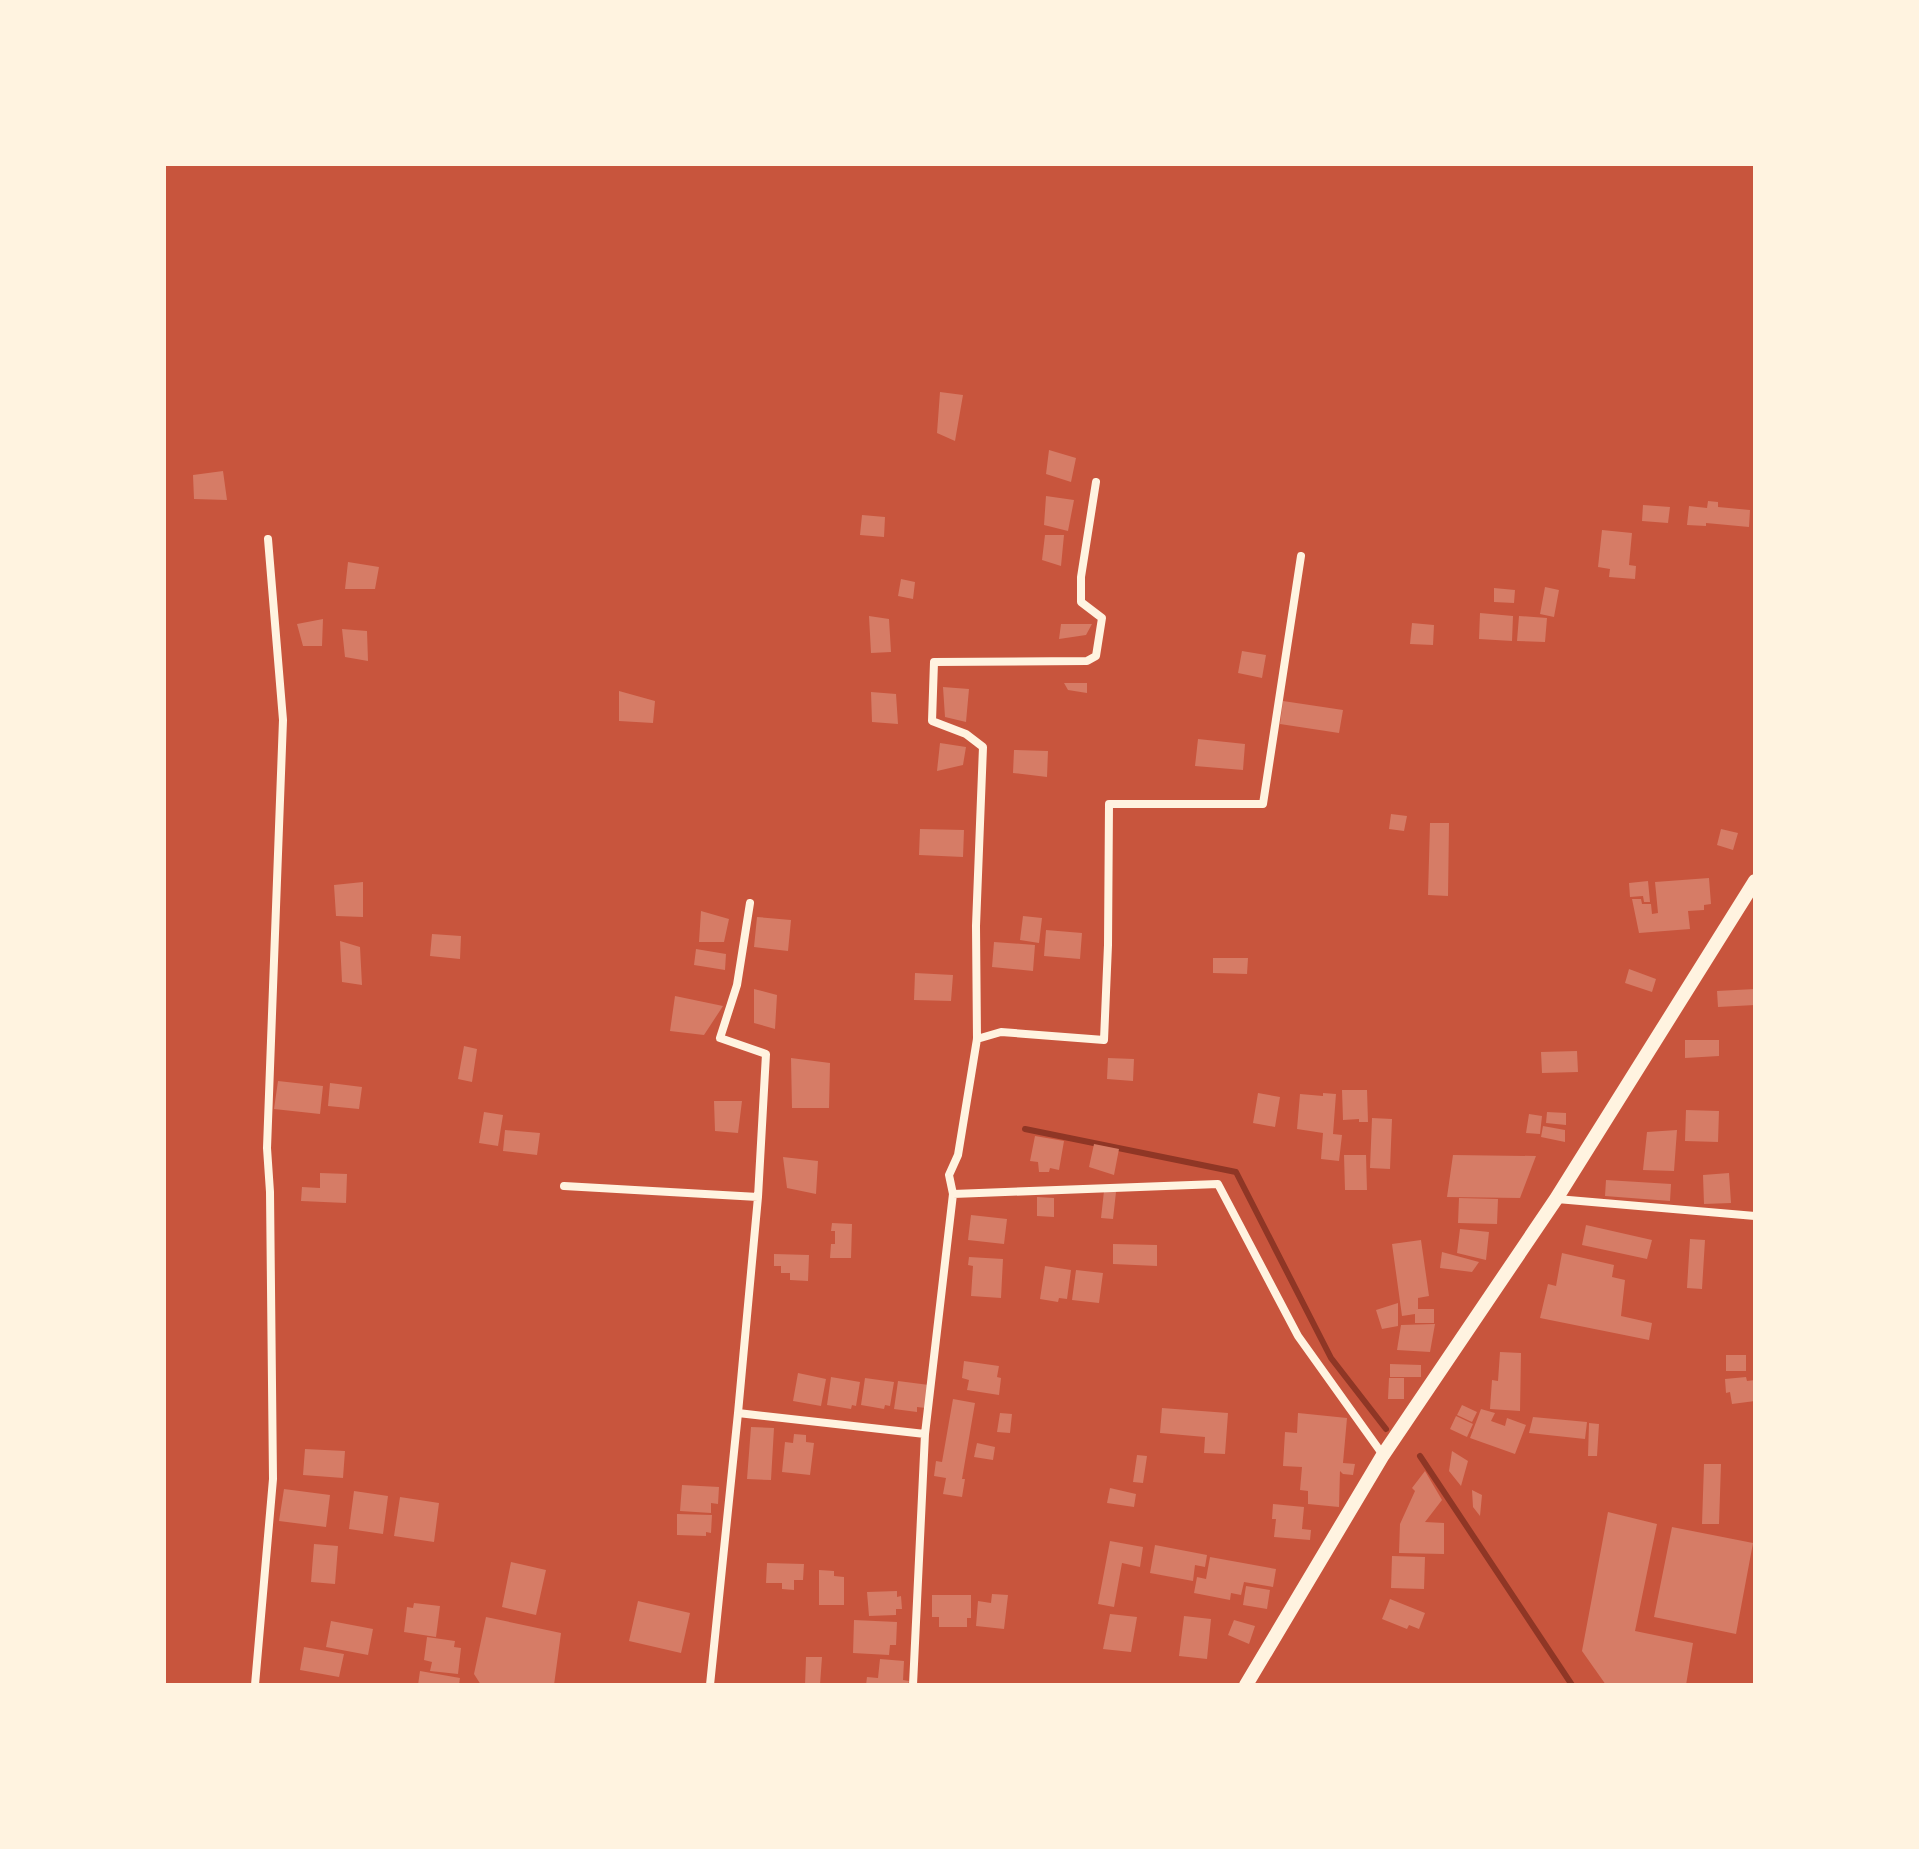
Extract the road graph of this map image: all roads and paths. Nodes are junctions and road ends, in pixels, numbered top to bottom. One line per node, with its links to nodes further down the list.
1 (1096, 482): 6 (street)
2 (268, 539): 15 (street)
3 (1301, 556): 6 (street)
4 (1755, 881): 10 (main road)
5 (750, 903): 9 (street)
6 (977, 1039): 8 (street)
7 (564, 1186): 9 (street)
8 (953, 1194): 13 (street); 14 (street)
9 (758, 1197): 12 (street)
10 (1556, 1199): 11 (street); 14 (main road)
11 (1755, 1216)
12 (738, 1413): 13 (street); 16 (street)
13 (925, 1434): 17 (street)
14 (1383, 1455): 18 (main road)
15 (255, 1685)
16 (710, 1685)
17 (913, 1685)
18 (1246, 1685)

